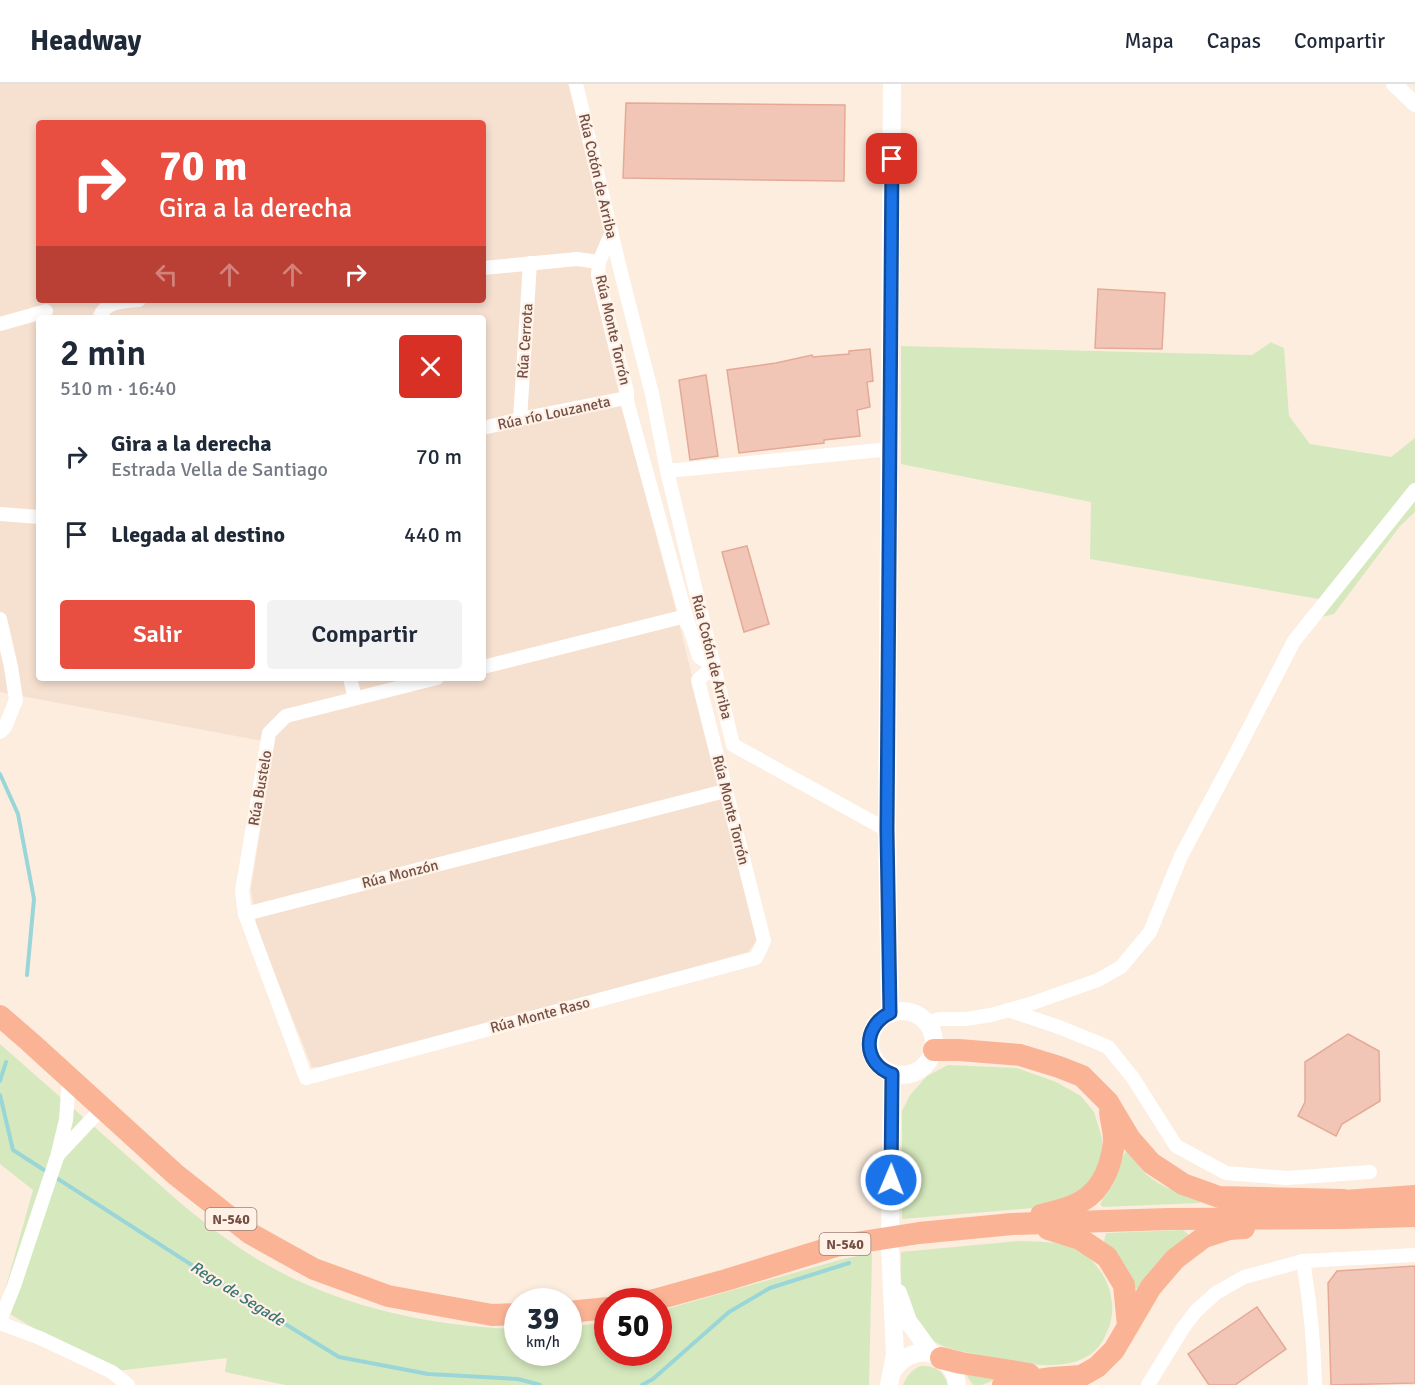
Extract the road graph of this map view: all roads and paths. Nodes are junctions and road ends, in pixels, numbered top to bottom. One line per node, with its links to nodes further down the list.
1 (576, 84): 5 (street, Rúa Cotón de Arriba)
2 (892, 84): 18 (main road)
3 (1394, 84): 4 (street)
4 (1415, 104)
5 (612, 234): 7 (street, Rúa Monte Torrón); 9 (street, Rúa Cotón de Arriba)
6 (530, 263): 7 (street); 8 (street); 16 (street, Rúa Cerrota)
7 (600, 264): 9 (street, Rúa Cotón de Arriba); 9 (street); 15 (street, Rúa Monte Torrón)
8 (486, 268)
9 (620, 269): 14 (street, Rúa Cotón de Arriba)
10 (115, 303): 12 (street)
11 (46, 311): 13 (street)
12 (100, 315)
13 (0, 324)
14 (651, 394): 15 (street, Rúa Monte Torrón); 15 (street, Rúa Monte Torrón); 19 (street, Rúa Cotón de Arriba)
15 (627, 398): 16 (street, Rúa río Louzaneta); 23 (street, Rúa Monte Torrón)
16 (520, 418): 17 (street, Rúa río Louzaneta)
17 (486, 427)
18 (890, 449): 19 (street); 33 (main road)
19 (667, 471): 26 (street, Rúa Cotón de Arriba)
20 (1415, 490): 36 (street)
21 (0, 514): 22 (street)
22 (36, 517)
23 (686, 616): 25 (street); 26 (street, Rúa Monte Torrón); 27 (street, Rúa Monte Torrón)
24 (0, 619): 31 (street)
25 (486, 666)
26 (714, 666): 27 (street); 33 (street, Rúa Cotón de Arriba)
27 (698, 680): 32 (street, Rúa Monte Torrón)
28 (351, 681): 30 (street)
29 (425, 681): 30 (street, Rúa Bustelo)
30 (355, 698): 34 (street, Rúa Bustelo)
31 (0, 732)
32 (725, 791): 34 (street, Rúa Monzón); 35 (street, Rúa Monte Torrón)
33 (887, 830): 37 (main road)
34 (244, 914): 35 (street, Rúa Monte Raso)
35 (764, 941)
36 (1008, 1010): 39 (street); 46 (street)
37 (890, 1013): 39 (main road); 41 (main road)
38 (0, 1016): 42 (highway, N-540)
39 (928, 1023): 40 (main road)
40 (934, 1050): 41 (main road); 43 (highway)
41 (892, 1074): 54 (main road)
42 (69, 1078): 44 (highway, N-540); 45 (street)
43 (1108, 1102): 48 (highway); 50 (highway)
44 (102, 1108): 45 (street); 56 (highway, N-540)
45 (57, 1157): 57 (street)
46 (1370, 1172)
47 (1415, 1196): 48 (highway, N-540)
48 (1343, 1209): 49 (highway, N-540); 51 (highway, N-540); 58 (highway)
49 (1415, 1216)
50 (1012, 1224): 51 (highway, N-540); 55 (highway, N-540)
51 (1035, 1224): 58 (highway)
52 (1415, 1255): 53 (street)
53 (1303, 1261): 65 (street); 66 (street)
54 (891, 1273): 59 (main road); 60 (main road)
55 (672, 1295)
56 (504, 1315)
57 (0, 1322): 63 (street)
58 (1128, 1326): 61 (highway)
59 (937, 1356): 60 (main road); 61 (highway); 62 (main road)
60 (891, 1378)
61 (1052, 1378): 64 (highway)
62 (959, 1383)
63 (128, 1385)
64 (1003, 1385)
65 (1148, 1385)
66 (1315, 1385)

